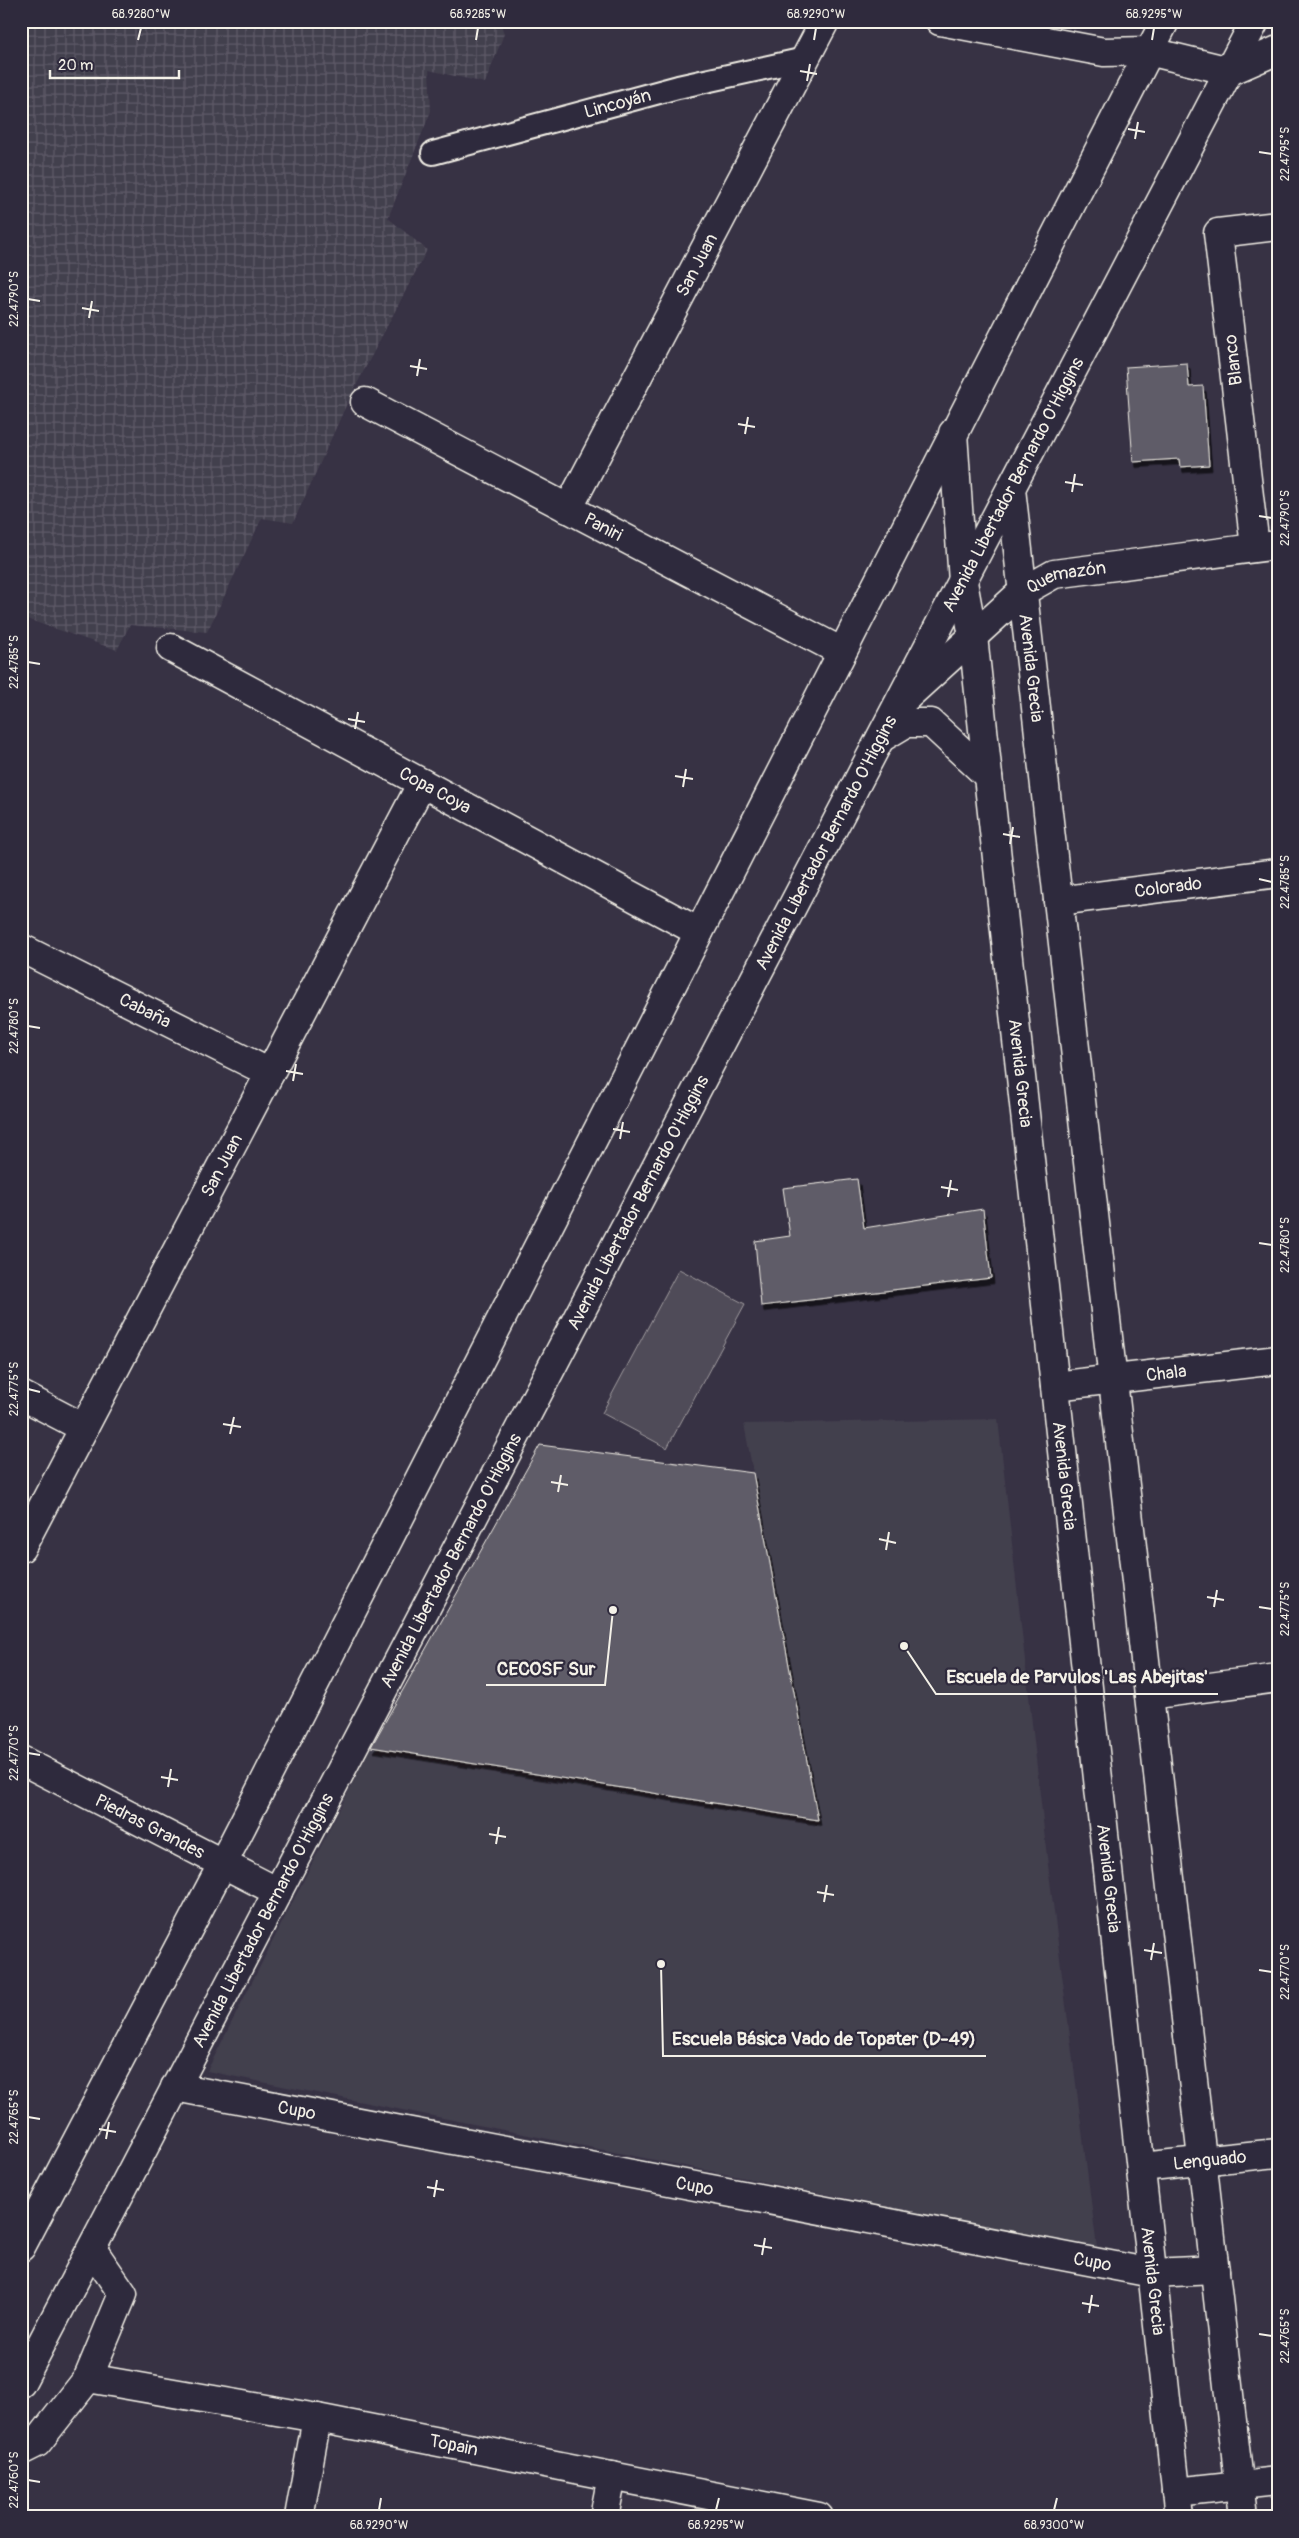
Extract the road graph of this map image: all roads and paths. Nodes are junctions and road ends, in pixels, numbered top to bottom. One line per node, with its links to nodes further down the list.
1 (825, 21): 7 (main road, San Juan)
2 (940, 21): 6 (main road)
3 (1165, 21): 6 (main road)
4 (1255, 21): 8 (main road, Avenida Libertador Bernardo O'Higgins)
5 (1278, 50): 8 (main road)
6 (1148, 51): 8 (main road); 12 (main road)
7 (805, 59): 9 (lane, Lincoyán); 14 (main road, San Juan)
8 (1230, 71): 13 (main road, Avenida Libertador Bernardo O'Higgins)
9 (433, 153)
10 (1278, 226): 15 (main road, Blanco)
11 (365, 402): 14 (main road, Paniri)
12 (953, 433): 16 (main road, Avenida Grecia); 20 (main road)
13 (1012, 489): 16 (main road, Avenida Libertador Bernardo O'Higgins); 17 (main road, Avenida Grecia)
14 (568, 509): 20 (main road, Paniri)
15 (1266, 546): 17 (main road, Quemazón)
16 (963, 582): 18 (main road, Avenida Grecia); 21 (main road, Avenida Libertador Bernardo O'Higgins)
17 (1022, 592): 18 (main road, Quemazón); 26 (main road, Avenida Grecia)
18 (973, 636): 21 (main road, Quemazón); 23 (main road, Avenida Grecia)
19 (171, 648): 24 (main road, Copa Coya)
20 (842, 652): 27 (main road)
21 (898, 705): 22 (main road, Avenida Libertador Bernardo O'Higgins)
22 (881, 738): 23 (main road); 40 (main road, Avenida Libertador Bernardo O'Higgins)
23 (988, 776): 32 (main road, Avenida Grecia)
24 (422, 783): 27 (main road, Copa Coya); 29 (main road, San Juan)
25 (1278, 873): 26 (main road, Colorado)
26 (1058, 900): 31 (main road, Avenida Grecia)
27 (699, 932): 39 (main road)
28 (21, 948): 29 (main road, Cabaña)
29 (270, 1073): 34 (main road, San Juan)
30 (1278, 1360): 31 (main road, Chala)
31 (1113, 1379): 32 (main road, Chala); 37 (main road, Avenida Grecia)
32 (1055, 1386): 44 (main road, Avenida Grecia)
33 (21, 1395): 34 (main road)
34 (84, 1428): 35 (main road, San Juan)
35 (21, 1548)
36 (1278, 1678): 37 (main road)
37 (1149, 1695): 43 (main road, Avenida Grecia)
38 (21, 1760): 39 (main road, Piedras Grandes)
39 (223, 1863): 40 (main road, Piedras Grandes); 45 (main road)
40 (278, 1892): 41 (main road, Avenida Libertador Bernardo O'Higgins)
41 (175, 2087): 46 (main road, Avenida Libertador Bernardo O'Higgins); 48 (main road, Cupo)
42 (1278, 2153): 43 (main road, Lenguado)
43 (1202, 2162): 44 (main road, Lenguado); 47 (main road, Avenida Grecia)
44 (1141, 2167): 48 (main road, Avenida Grecia)
45 (21, 2248)
46 (92, 2249): 49 (main road); 50 (main road, Avenida Libertador Bernardo O'Higgins)
47 (1215, 2270): 48 (main road, Cupo); 55 (main road, Avenida Grecia)
48 (1152, 2273): 56 (main road, Avenida Grecia)
49 (88, 2378): 51 (main road, Topain); 52 (main road)
50 (21, 2383)
51 (317, 2418): 53 (main road, Topain); 57 (main road)
52 (21, 2451)
53 (612, 2476): 58 (main road); 59 (main road, Topain)
54 (1278, 2481): 55 (main road)
55 (1240, 2486): 56 (main road); 60 (main road, Avenida Grecia)
56 (1177, 2504)
57 (299, 2517)
58 (604, 2517)
59 (819, 2517)
60 (1243, 2517)

